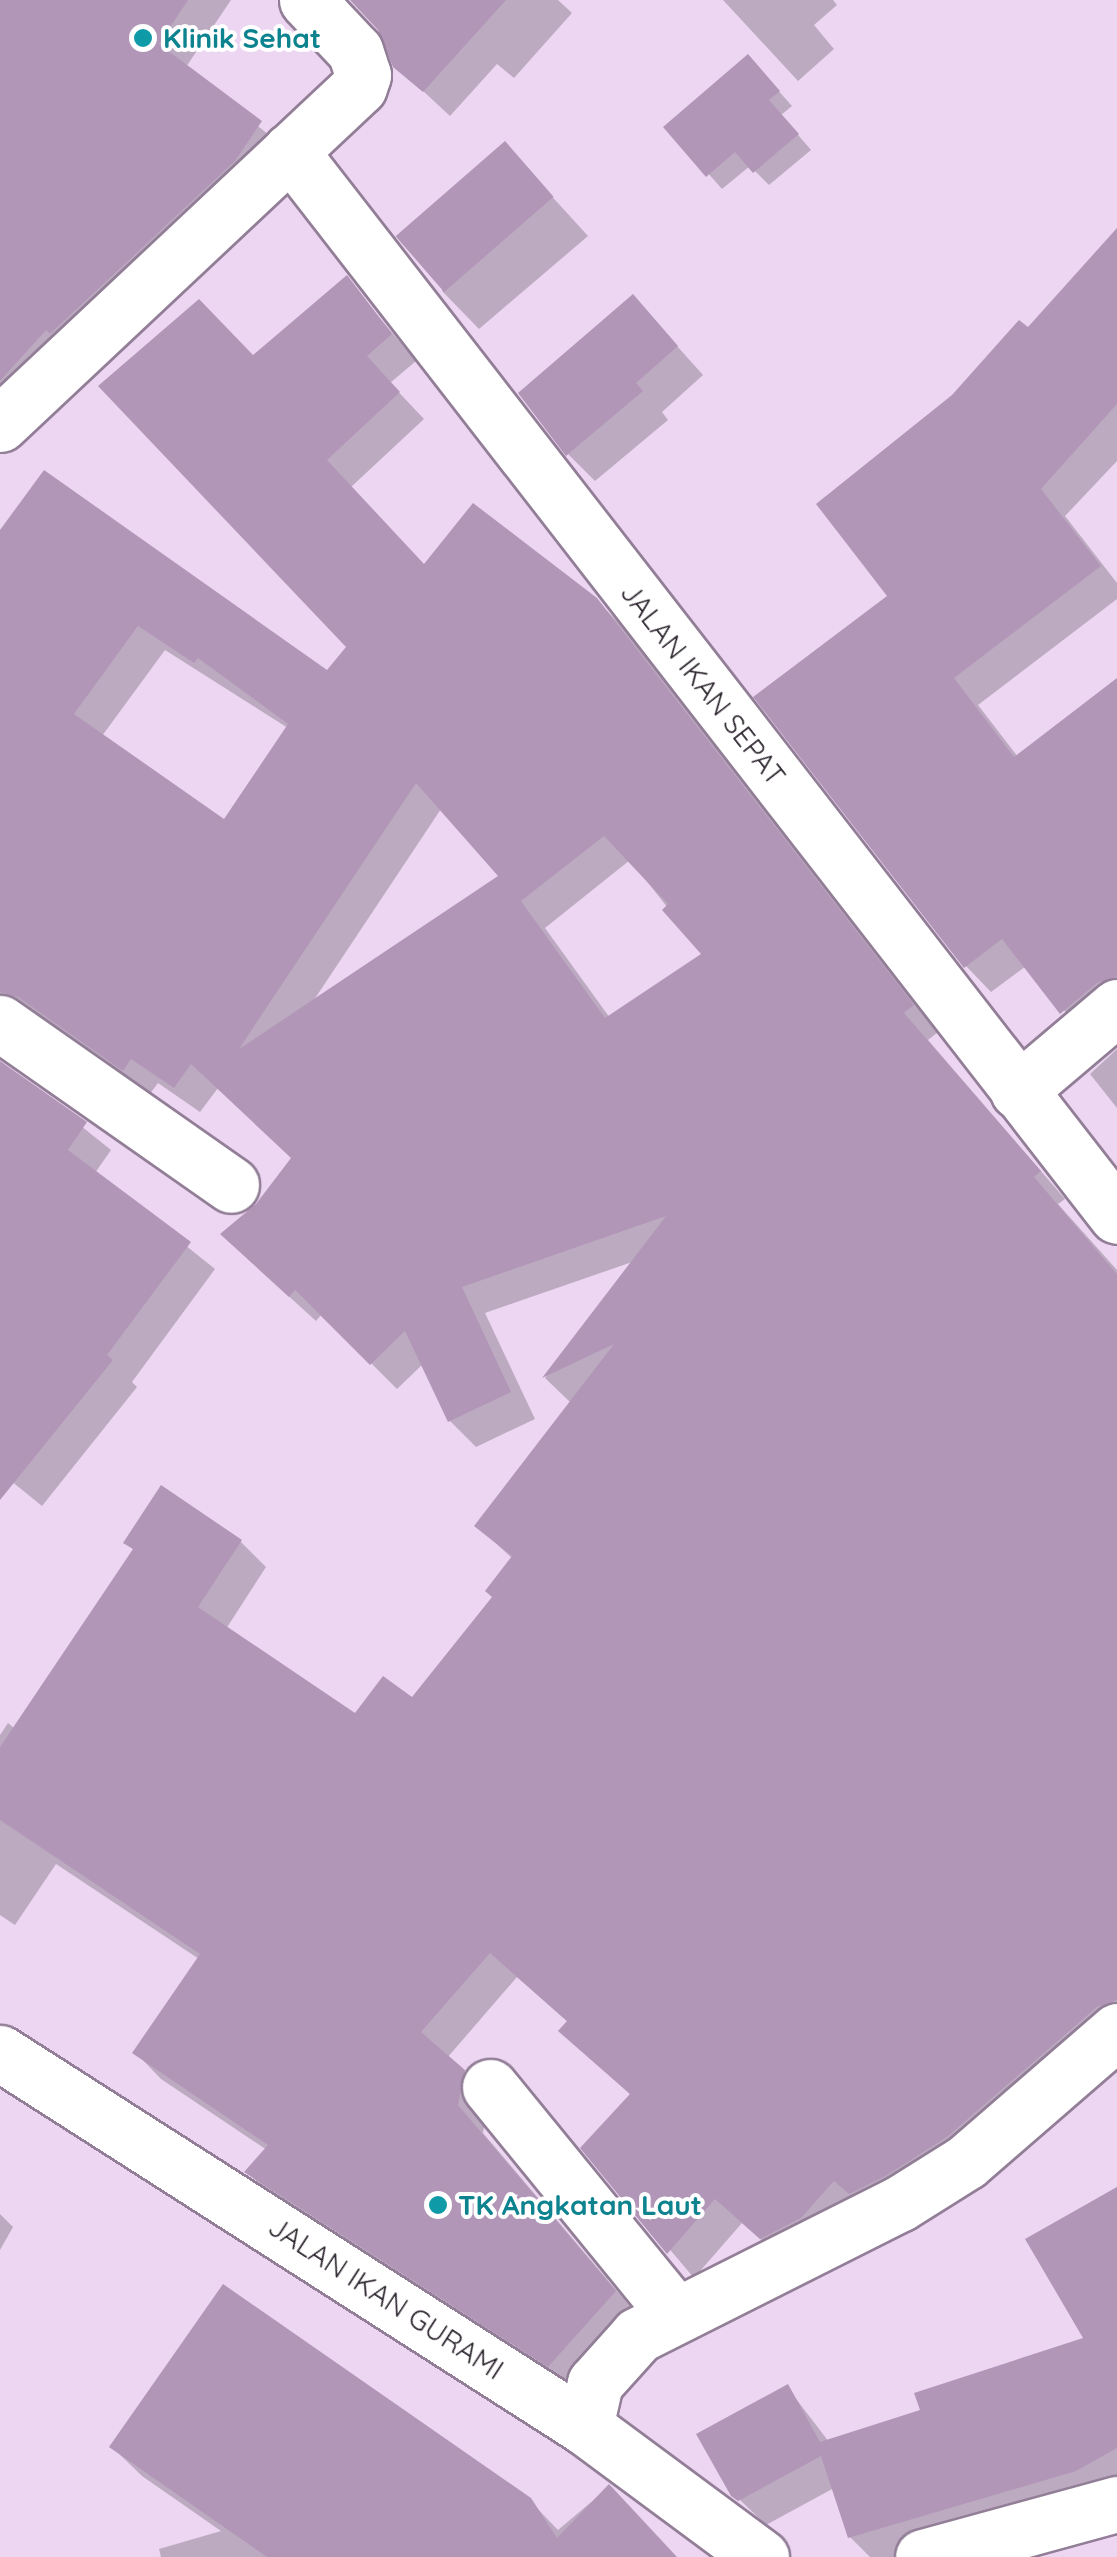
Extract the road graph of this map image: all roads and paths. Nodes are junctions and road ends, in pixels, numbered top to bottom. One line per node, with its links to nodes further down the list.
1 (307, 0): 2 (street)
2 (290, 151): 3 (street); 6 (street, JALAN IKAN SEPAT)
3 (0, 424)
4 (1117, 1008): 6 (street)
5 (0, 1024): 7 (street)
6 (1018, 1090): 8 (street, JALAN IKAN SEPAT)
7 (231, 1186)
8 (1117, 1216)
9 (1117, 2031): 12 (street)
10 (0, 2053): 13 (street, JALAN IKAN GURAMI)
11 (490, 2087): 12 (street)
12 (676, 2315): 13 (street)
13 (585, 2427): 15 (street, JALAN IKAN GURAMI)
14 (1117, 2504): 16 (street)
15 (762, 2557)
16 (923, 2557)

